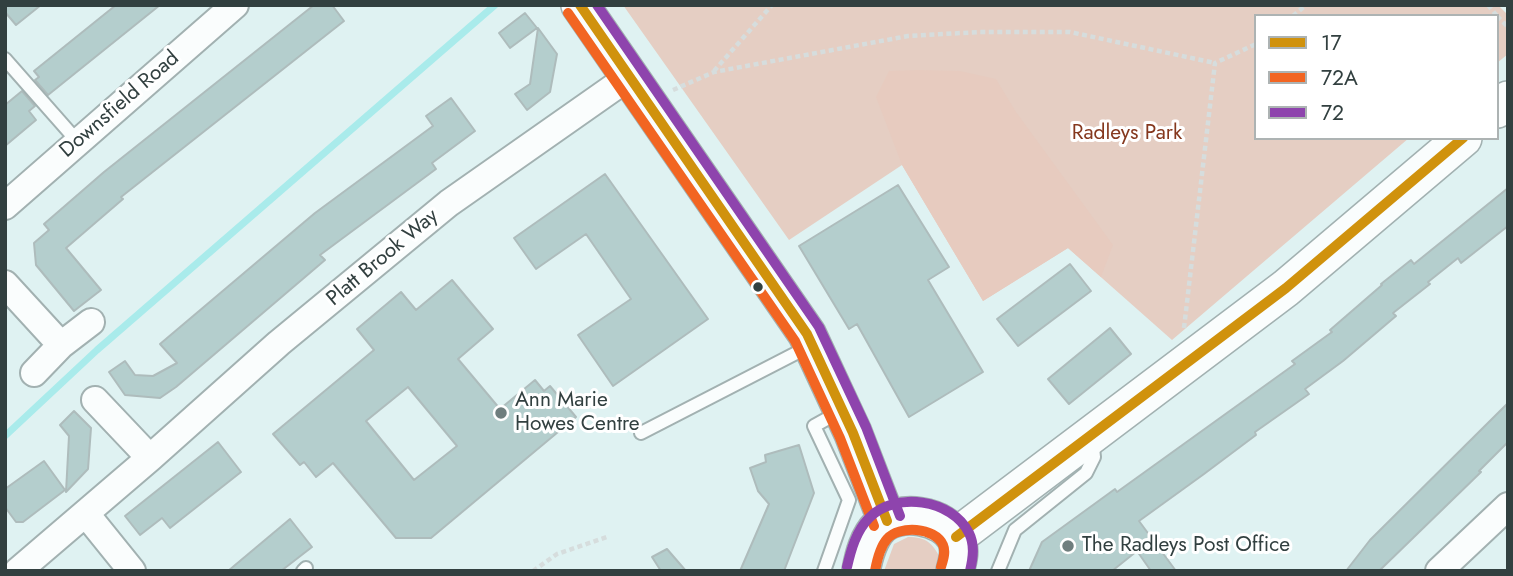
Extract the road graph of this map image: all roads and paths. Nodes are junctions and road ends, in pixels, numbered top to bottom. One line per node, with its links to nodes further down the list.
1 (234, 5): 10 (street, Downsfield Road)
2 (580, 5): 8 (street)
3 (772, 5): 7 (path)
4 (1254, 45): 6 (path)
5 (5, 60): 10 (lane)
6 (1215, 64): 7 (path); 16 (path)
7 (714, 72): 8 (path)
8 (639, 88): 15 (street); 22 (street, Platt Brook Way)
9 (1462, 140): 16 (street)
10 (78, 142): 11 (street, Downsfield Road)
11 (5, 206)
12 (5, 284): 14 (street)
13 (91, 322): 14 (street)
14 (61, 345): 17 (street)
15 (812, 345): 19 (street); 20 (lane)
16 (1180, 367): 21 (street)
17 (34, 373)
18 (95, 400): 22 (street)
19 (842, 411): 25 (street); 31 (lane)
20 (641, 433)
21 (1091, 433): 27 (street); 33 (lane)
22 (150, 458): 24 (street, Platt Brook Way)
23 (1508, 506): 34 (street)
24 (86, 514): 28 (street, Platt Brook Way); 29 (street)
25 (887, 521): 27 (street); 32 (street)
26 (607, 537): 30 (path)
27 (955, 554)
28 (18, 571)
29 (132, 571)
30 (533, 571)
31 (824, 571)
32 (861, 571)
33 (998, 571)
34 (1439, 571)

